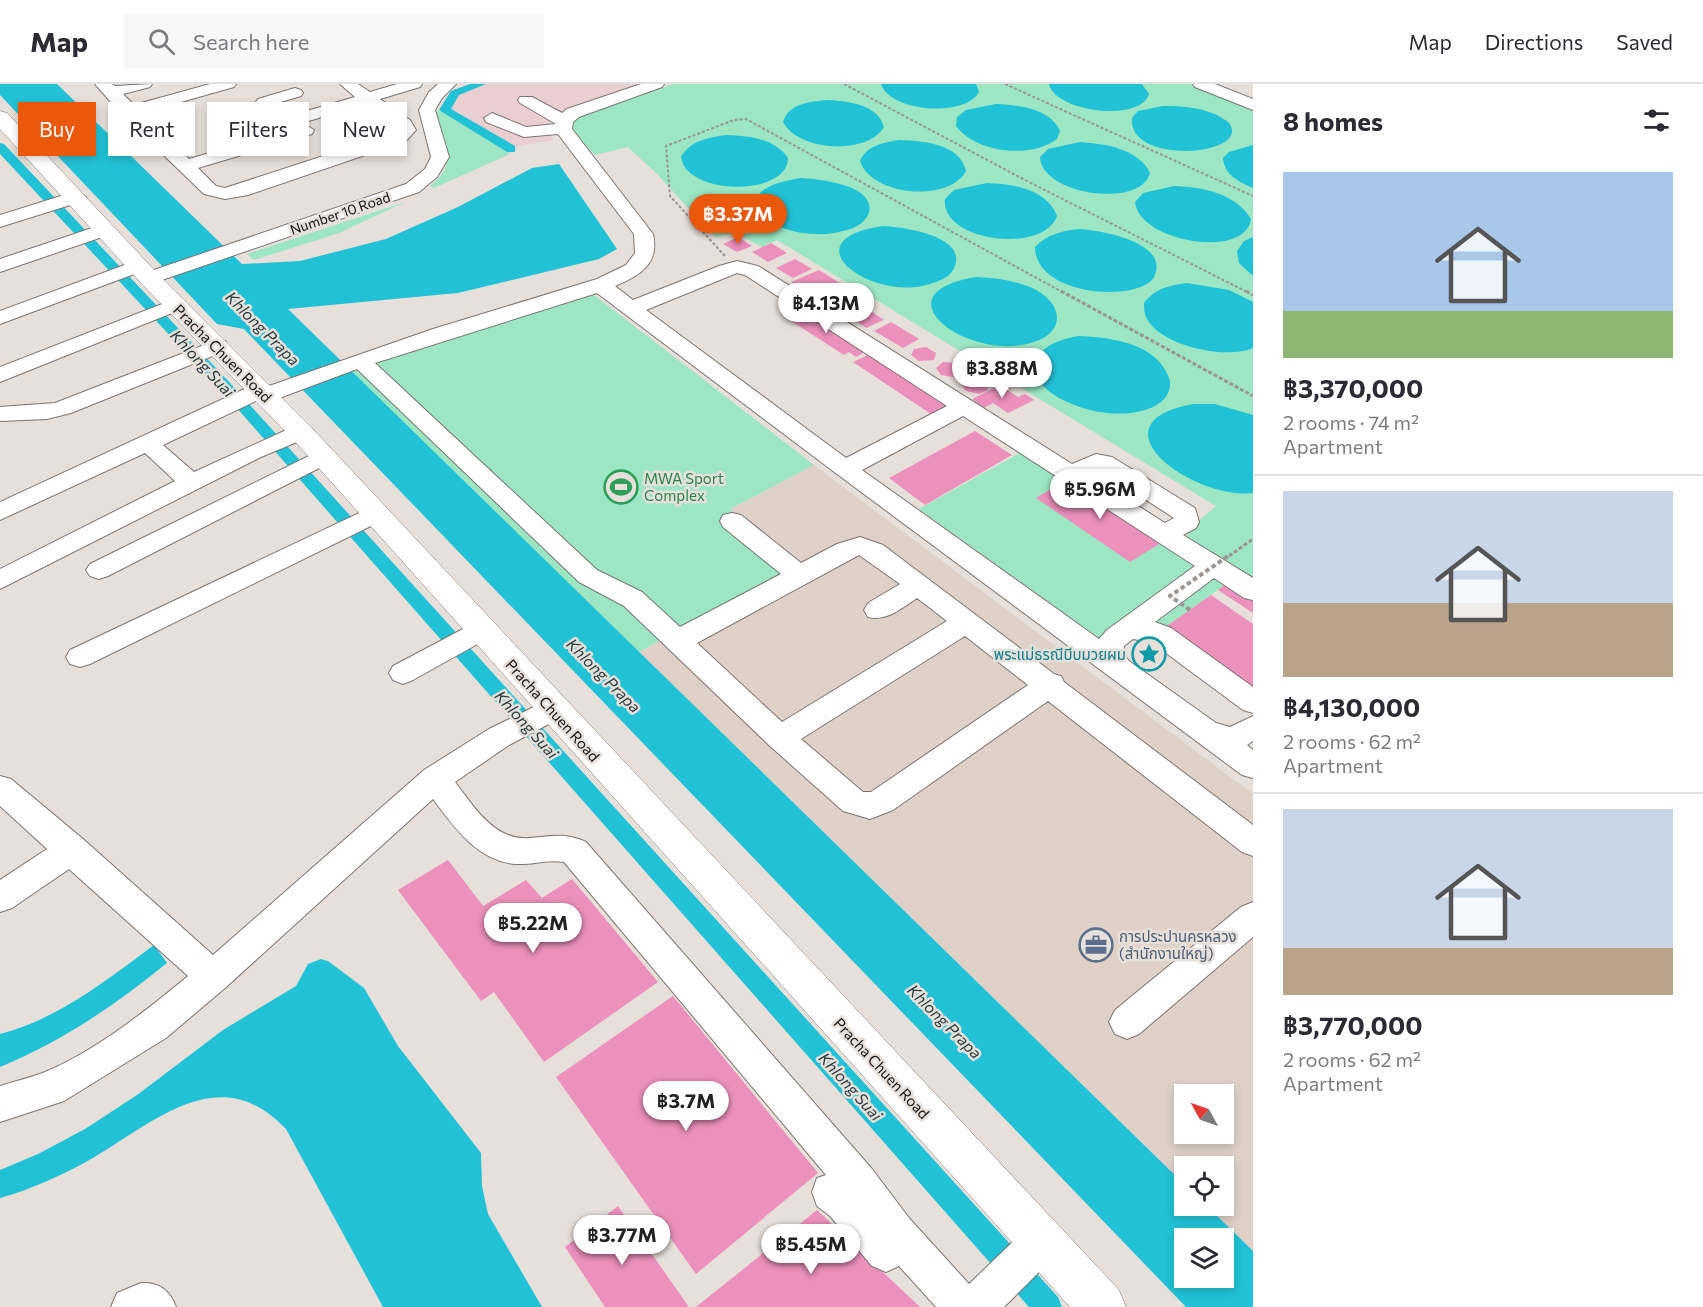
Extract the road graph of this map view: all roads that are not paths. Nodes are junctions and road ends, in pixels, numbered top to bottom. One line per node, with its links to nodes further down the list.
1 (144, 84): 8 (street)
2 (228, 84): 14 (street)
3 (348, 84): 11 (street)
4 (410, 84): 11 (street)
5 (448, 84): 28 (street, Number 10 Road)
6 (656, 84): 10 (street)
7 (1201, 84): 16 (street)
8 (107, 88): 13 (street)
9 (289, 89): 17 (street); 17 (street)
10 (615, 89): 20 (street)
11 (369, 98): 15 (street); 23 (street)
12 (526, 100): 20 (street)
13 (120, 102)
14 (164, 102)
15 (355, 102)
16 (1253, 105)
17 (321, 112)
18 (0, 117): 24 (main road, Pracha Chuen Road)
19 (492, 118): 20 (street)
20 (564, 125): 29 (street)
21 (174, 156): 23 (street)
22 (218, 156): 23 (street)
23 (184, 166)
24 (71, 199): 25 (street); 26 (main road, Pracha Chuen Road)
25 (0, 221)
26 (97, 232): 27 (street); 28 (main road, Pracha Chuen Road)
27 (0, 266)
28 (137, 273): 30 (main road, Pracha Chuen Road); 32 (street, Number 10 Road)
29 (600, 285): 31 (street); 34 (street)
30 (169, 308): 33 (main road, Pracha Chuen Road); 35 (street)
31 (632, 308): 37 (street); 41 (street)
32 (0, 318)
33 (200, 352): 36 (main road, Pracha Chuen Road); 38 (street)
34 (354, 362): 36 (street); 56 (street)
35 (0, 375)
36 (266, 392): 39 (main road, Pracha Chuen Road); 43 (street)
37 (964, 406): 41 (street); 46 (street)
38 (0, 414)
39 (304, 448): 42 (street); 44 (main road, Pracha Chuen Road); 47 (street)
40 (155, 450): 42 (street)
41 (845, 469): 59 (street)
42 (192, 483): 49 (street)
43 (0, 512)
44 (365, 518): 55 (main road, Pracha Chuen Road); 57 (street)
45 (732, 521): 48 (street)
46 (1213, 566): 51 (street); 54 (street)
47 (99, 570)
48 (799, 575): 50 (street); 56 (street)
49 (0, 580)
50 (919, 585): 52 (street); 53 (street)
51 (1253, 591)
52 (877, 610)
53 (966, 622): 60 (street); 65 (street)
54 (1122, 632): 59 (street); 61 (street)
55 (474, 633): 58 (street); 62 (main road, Pracha Chuen Road)
56 (678, 641): 65 (street)
57 (80, 657)
58 (414, 666)
59 (1119, 668): 64 (street)
60 (1051, 684): 65 (street); 69 (street)
61 (1253, 702)
62 (544, 713): 67 (street); 76 (main road, Pracha Chuen Road)
63 (1253, 728): 64 (street)
64 (1205, 731): 66 (street)
65 (780, 738)
66 (1253, 766)
67 (435, 779): 73 (street); 77 (street)
68 (0, 788): 70 (street)
69 (1253, 843)
70 (72, 849): 71 (street); 73 (street)
71 (0, 898)
72 (1253, 917): 74 (street)
73 (213, 977): 75 (street)
74 (1127, 1022)
75 (0, 1104)
76 (1034, 1250): 77 (street); 80 (main road, Pracha Chuen Road)
77 (974, 1304)
78 (131, 1307): 79 (street)
79 (156, 1307)
80 (1102, 1307)

